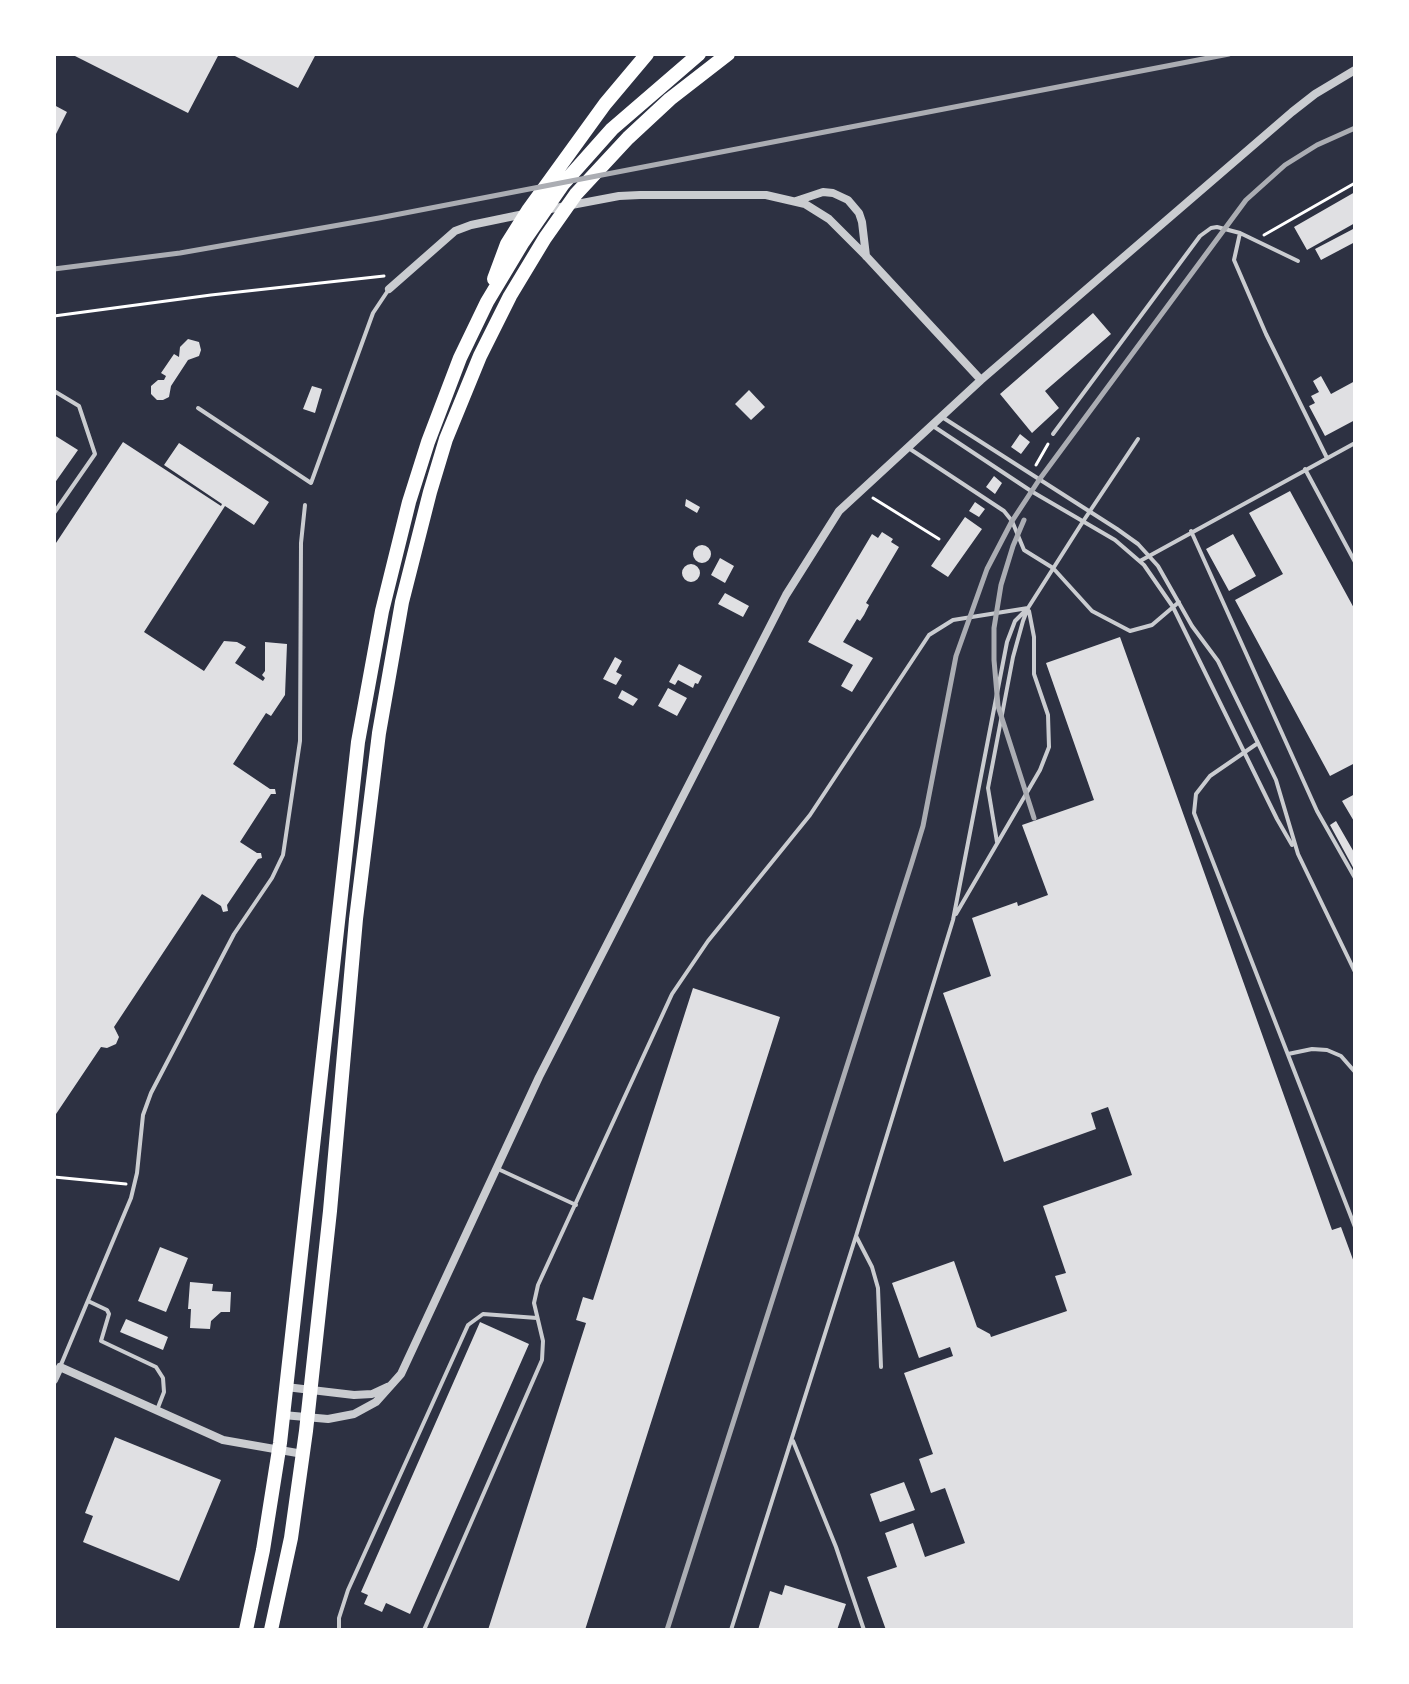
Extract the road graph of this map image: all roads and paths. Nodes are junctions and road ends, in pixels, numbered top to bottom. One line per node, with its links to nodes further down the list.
1 (647, 54): 13 (main road)
2 (699, 54): 13 (main road)
3 (728, 54): 63 (main road)
4 (1355, 70): 15 (street)
5 (1355, 183): 8 (path)
6 (796, 201): 9 (street); 9 (street); 11 (street)
7 (1240, 233): 8 (lane); 20 (lane); 24 (lane)
8 (1255, 240): 10 (lane)
9 (866, 256): 15 (street)
10 (1298, 261)
11 (397, 280): 12 (street); 14 (path)
12 (389, 289): 17 (lane)
13 (487, 302): 62 (main road)
14 (54, 316)
15 (981, 380): 18 (street)
16 (54, 391): 30 (lane)
17 (198, 408)
18 (940, 416): 19 (street); 26 (lane)
19 (931, 425): 23 (street); 31 (lane)
20 (1053, 434): 26 (path)
21 (1138, 439): 29 (lane)
22 (1355, 443): 24 (lane)
23 (907, 447): 27 (street); 37 (lane)
24 (1327, 458): 25 (lane)
25 (1304, 469): 32 (lane); 36 (lane)
26 (1031, 475): 29 (lane)
27 (859, 489): 33 (path); 50 (street)
28 (305, 505): 52 (lane)
29 (1089, 511): 31 (lane); 34 (lane)
30 (54, 513)
31 (1082, 523): 35 (lane); 37 (lane)
32 (1191, 531): 34 (lane); 45 (lane)
33 (939, 539)
34 (1149, 555): 35 (lane); 38 (lane)
35 (1140, 561): 39 (lane)
36 (1355, 562)
37 (1053, 568): 39 (lane); 40 (lane)
38 (1179, 602): 39 (lane); 41 (lane)
39 (1173, 607): 42 (lane)
40 (1028, 608): 43 (lane); 43 (lane); 46 (lane); 53 (lane)
41 (1258, 743): 42 (lane); 44 (lane)
42 (1244, 752): 44 (lane); 48 (lane)
43 (997, 842): 46 (lane)
44 (1298, 854): 47 (lane)
45 (1355, 878)
46 (953, 920): 55 (lane)
47 (1355, 972)
48 (1288, 1054): 49 (lane); 54 (lane)
49 (1355, 1072)
50 (496, 1168): 53 (lane); 61 (street)
51 (54, 1177): 52 (path)
52 (135, 1185): 56 (lane)
53 (576, 1205): 57 (lane)
54 (1355, 1227)
55 (856, 1236): 59 (lane); 67 (lane)
56 (88, 1301): 58 (lane); 64 (lane)
57 (537, 1318): 72 (lane); 73 (lane)
58 (60, 1367): 60 (street); 64 (street)
59 (881, 1367)
60 (54, 1380)
61 (395, 1382): 63 (street); 66 (street)
62 (286, 1387): 63 (street); 65 (main road)
63 (311, 1391): 66 (main road)
64 (157, 1410): 68 (street)
65 (283, 1415): 66 (street); 68 (main road)
66 (308, 1417): 69 (main road)
67 (792, 1438): 74 (lane); 75 (lane)
68 (279, 1451): 69 (street); 70 (main road)
69 (303, 1454): 71 (main road)
70 (246, 1630)
71 (271, 1630)
72 (339, 1630)
73 (424, 1630)
74 (731, 1630)
75 (864, 1630)

